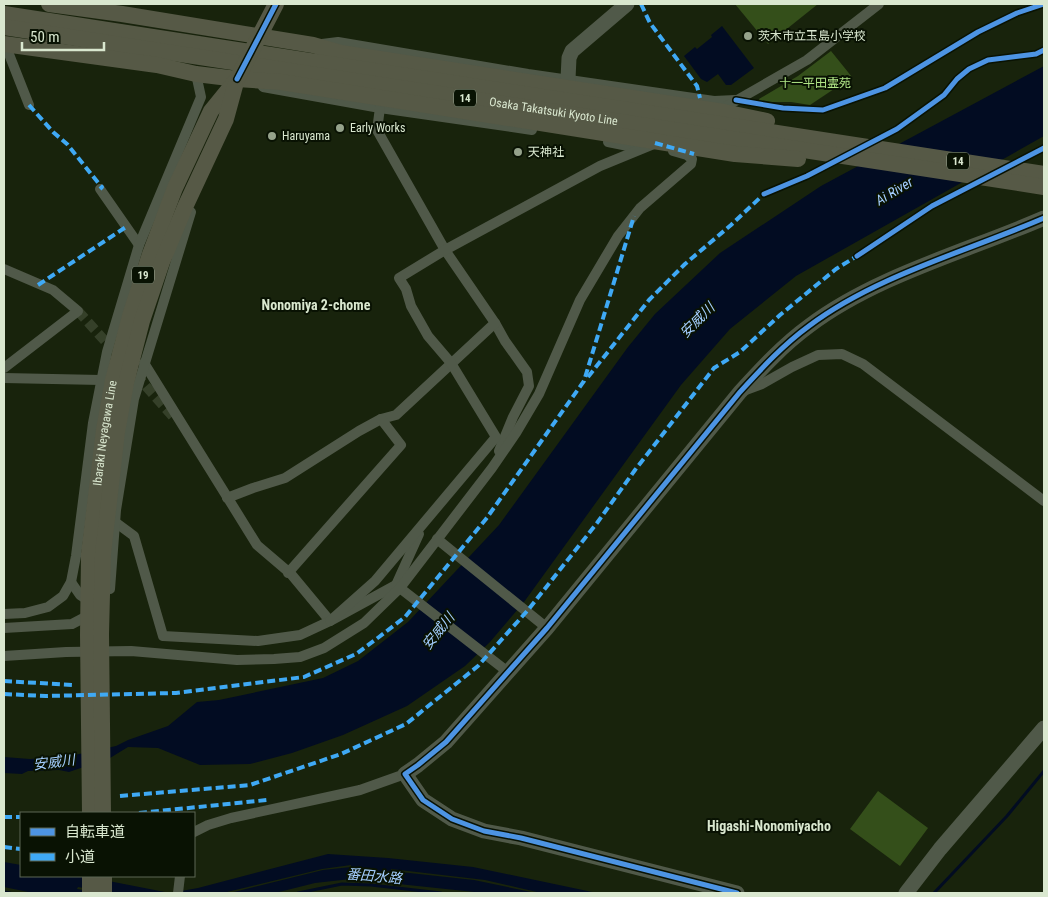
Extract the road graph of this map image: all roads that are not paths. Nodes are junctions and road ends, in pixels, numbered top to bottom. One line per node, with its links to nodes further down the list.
1 (49, 4): 5 (main road)
2 (276, 4): 8 (main road, Ibaraki Neyagawa Line / 19)
3 (627, 4): 14 (street)
4 (879, 4): 15 (street)
5 (121, 9): 8 (main road); 11 (street)
6 (4, 14): 21 (main road, Osaka Takatsuki Kyoto Line / 14)
7 (4, 27): 23 (main road, Osaka Takatsuki Kyoto Line / 14)
8 (259, 37): 10 (main road, 14); 13 (main road, Ibaraki Neyagawa Line / 19)
9 (4, 44): 11 (main road); 16 (street)
10 (313, 45): 14 (street); 21 (main road, 14)
11 (128, 61): 12 (main road)
12 (196, 74): 13 (main road); 28 (street)
13 (237, 79): 17 (street); 18 (main road, Ibaraki Neyagawa Line / 19); 23 (main road, 14); 40 (main road, Ibaraki Neyagawa Line / 19)
14 (568, 79): 15 (street); 19 (street)
15 (736, 100): 20 (street)
16 (30, 105)
17 (380, 108): 19 (street); 29 (street)
18 (226, 119): 32 (street); 40 (main road, Ibaraki Neyagawa Line / 19)
19 (558, 134): 22 (street)
20 (653, 144): 22 (street); 39 (street)
21 (871, 148): 24 (main road, Osaka Takatsuki Kyoto Line / 14)
22 (638, 150): 29 (street)
23 (927, 169): 25 (main road, Osaka Takatsuki Kyoto Line / 14)
24 (1044, 174)
25 (1044, 187)
26 (100, 189): 28 (street)
27 (1044, 218): 37 (street)
28 (139, 246): 36 (street)
29 (446, 250): 31 (street); 33 (street)
30 (4, 269): 34 (street)
31 (495, 323): 33 (street); 39 (street)
32 (144, 363): 41 (street); 43 (street)
33 (451, 363): 38 (street); 44 (street)
34 (4, 368)
35 (4, 378): 36 (street)
36 (101, 380): 47 (street)
37 (740, 392): 42 (street); 53 (street)
38 (381, 419): 41 (street); 46 (street)
39 (492, 468): 45 (street)
40 (102, 489): 58 (main road, Ibaraki Neyagawa Line / 19); 59 (main road, Ibaraki Neyagawa Line / 19)
41 (227, 498): 46 (street)
42 (1044, 501)
43 (115, 522): 49 (street); 51 (street)
44 (424, 522): 48 (street); 51 (street)
45 (437, 539): 48 (street); 53 (street)
46 (288, 573): 51 (street)
47 (71, 582): 49 (street); 50 (street)
48 (399, 587): 51 (street); 54 (street); 55 (street)
49 (104, 605): 52 (street)
50 (4, 614)
51 (330, 621)
52 (4, 628)
53 (547, 628): 55 (street)
54 (4, 656)
55 (506, 670): 57 (street)
56 (1044, 728): 68 (street)
57 (405, 774): 60 (street); 67 (street)
58 (90, 812)
59 (103, 812)
60 (195, 832)
61 (90, 877): 65 (main road)
62 (104, 877): 66 (main road)
63 (180, 877): 64 (street)
64 (178, 891)
65 (90, 893)
66 (104, 893)
67 (737, 893)
68 (906, 893)

